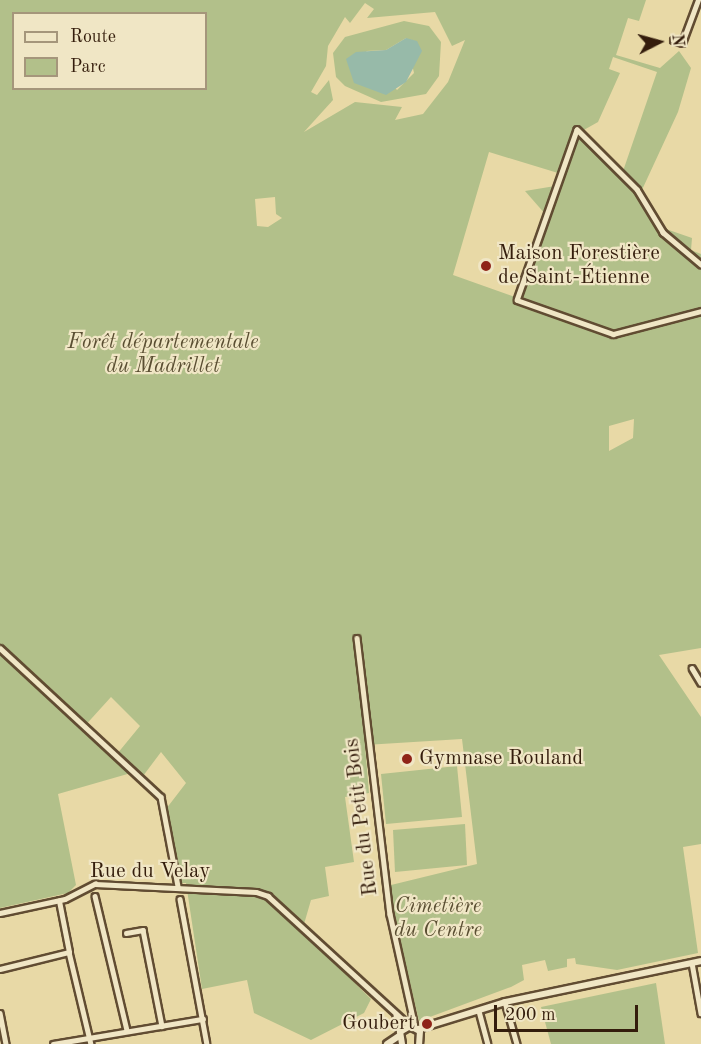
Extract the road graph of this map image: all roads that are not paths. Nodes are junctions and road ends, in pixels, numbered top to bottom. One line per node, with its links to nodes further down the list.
1 (698, 0): 2 (street)
2 (673, 40)
3 (701, 265): 4 (street)
4 (701, 311)
5 (357, 638): 27 (street, Rue du Petit Bois)
6 (0, 648): 9 (street)
7 (692, 668): 8 (street)
8 (700, 680)
9 (178, 886): 12 (street, Rue du Velay); 23 (street, Rue du Velay)
10 (95, 896): 28 (street)
11 (180, 899): 24 (street)
12 (58, 901): 13 (street, Rue du Velay); 15 (street)
13 (0, 913)
14 (126, 933): 26 (street)
15 (69, 952): 18 (street); 30 (street)
16 (701, 961): 17 (main road)
17 (692, 963): 19 (main road); 22 (street)
18 (0, 969)
19 (505, 1002): 20 (main road); 39 (street)
20 (479, 1011): 25 (main road); 38 (street)
21 (0, 1013): 32 (street)
22 (701, 1013)
23 (396, 1016): 27 (street); 29 (street)
24 (203, 1019): 26 (street); 35 (street)
25 (452, 1020): 27 (main road); 31 (main road)
26 (162, 1026): 28 (street)
27 (414, 1027): 29 (main road); 31 (main road)
28 (128, 1030): 30 (street)
29 (399, 1034): 36 (main road); 37 (main road)
30 (90, 1037): 33 (street); 34 (street)
31 (420, 1041)
32 (6, 1044)
33 (53, 1044)
34 (92, 1044)
35 (207, 1044)
36 (387, 1044)
37 (402, 1044)
38 (488, 1044)
39 (517, 1044)

